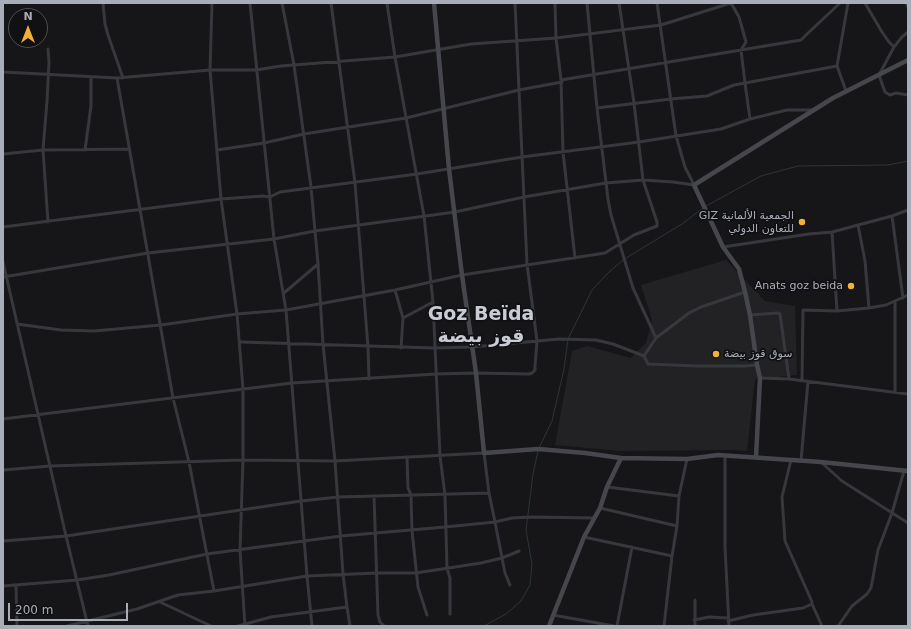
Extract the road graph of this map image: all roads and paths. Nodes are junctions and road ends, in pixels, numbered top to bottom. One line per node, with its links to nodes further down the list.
1 (103, 3): 44 (street)
2 (212, 3): 35 (street)
3 (250, 3): 36 (street)
4 (282, 3): 33 (street)
5 (331, 3): 31 (street)
6 (387, 3): 29 (street)
7 (434, 3): 27 (main road)
8 (515, 3): 24 (street)
9 (555, 3): 23 (street)
10 (587, 3): 22 (street)
11 (619, 3): 20 (street)
12 (657, 3): 19 (street)
13 (731, 3): 19 (street); 28 (street)
14 (840, 3): 28 (street)
15 (848, 3): 34 (street)
16 (865, 3): 25 (street)
17 (906, 3): 18 (street)
18 (908, 7)
19 (661, 25): 20 (street); 32 (street)
20 (623, 30): 22 (street); 37 (street)
21 (908, 32): 25 (street)
22 (590, 34): 23 (street); 39 (street)
23 (556, 38): 24 (street); 45 (street)
24 (516, 41): 27 (street); 47 (street)
25 (894, 47): 41 (street)
26 (48, 49): 40 (street)
27 (438, 49): 29 (street); 53 (main road)
28 (741, 50): 32 (street); 46 (street)
29 (395, 57): 31 (street); 55 (street)
30 (908, 60): 41 (main road)
31 (338, 61): 33 (street); 57 (street)
32 (666, 62): 37 (street); 50 (street)
33 (294, 65): 36 (street); 58 (street)
34 (837, 66): 46 (street); 48 (street)
35 (210, 70): 36 (street); 44 (street); 66 (street)
36 (256, 70): 61 (street)
37 (629, 70): 39 (street); 51 (street)
38 (3, 72): 40 (street)
39 (594, 74): 45 (street); 52 (street)
40 (49, 75): 42 (street); 64 (street)
41 (879, 75): 48 (main road); 49 (street)
42 (91, 78): 43 (street); 65 (street)
43 (117, 78): 44 (street); 63 (street)
44 (122, 78)
45 (561, 81): 47 (street); 67 (street)
46 (745, 83): 50 (street); 56 (street)
47 (519, 90): 53 (street); 69 (street)
48 (846, 91): 54 (main road)
49 (908, 95)
50 (671, 98): 51 (street); 59 (street)
51 (634, 103): 52 (street); 60 (street)
52 (597, 108): 62 (street)
53 (444, 109): 55 (street); 70 (main road)
54 (813, 110): 56 (street); 75 (main road)
55 (406, 118): 57 (street); 71 (street)
56 (750, 119): 59 (street)
57 (348, 128): 58 (street); 73 (street)
58 (304, 134): 61 (street); 76 (street)
59 (676, 136): 60 (street); 75 (street)
60 (639, 142): 62 (street); 72 (street)
61 (264, 143): 66 (street); 78 (street)
62 (602, 147): 67 (street); 74 (street)
63 (129, 149): 65 (street); 81 (street)
64 (43, 150): 65 (street); 68 (street); 86 (street)
65 (85, 150)
66 (217, 150): 80 (street)
67 (563, 152): 69 (street); 77 (street)
68 (3, 154)
69 (522, 157): 70 (street); 79 (street)
70 (449, 169): 71 (street); 83 (main road)
71 (417, 174): 73 (street); 84 (street)
72 (643, 180): 74 (street); 75 (street); 94 (street)
73 (355, 182): 76 (street); 87 (street)
74 (606, 183): 77 (street); 94 (street)
75 (694, 185): 95 (main road)
76 (311, 187): 78 (street); 90 (street)
77 (567, 189): 79 (street); 97 (street)
78 (270, 197): 80 (street); 92 (street)
79 (524, 197): 83 (street); 100 (street)
80 (221, 199): 81 (street); 93 (street)
81 (141, 210): 86 (street); 96 (street)
82 (908, 210): 85 (street)
83 (455, 212): 84 (street); 101 (main road)
84 (424, 216): 87 (street); 103 (street)
85 (892, 216): 88 (street); 109 (street)
86 (48, 222): 89 (street)
87 (359, 225): 90 (street); 107 (street)
88 (858, 225): 91 (street); 113 (street)
89 (3, 227)
90 (315, 231): 92 (street); 99 (street)
91 (832, 232): 95 (street); 115 (street)
92 (274, 239): 93 (street); 106 (street)
93 (228, 244): 96 (street); 116 (street)
94 (619, 244): 97 (street); 121 (street)
95 (723, 247): 105 (main road)
96 (148, 254): 102 (street); 120 (street)
97 (575, 258): 100 (street)
98 (3, 262): 102 (street)
99 (318, 264): 106 (street); 112 (street)
100 (527, 264): 101 (street); 122 (street)
101 (462, 275): 103 (street); 127 (main road)
102 (5, 277): 119 (street)
103 (430, 281): 104 (street); 110 (street)
104 (395, 290): 107 (street); 118 (street)
105 (745, 292): 117 (main road); 121 (street)
106 (284, 293): 114 (street)
107 (364, 295): 112 (street); 126 (street)
108 (908, 296): 109 (street)
109 (903, 298): 111 (street)
110 (433, 302): 118 (street); 129 (street)
111 (895, 302): 113 (street); 142 (street)
112 (320, 303): 114 (street); 125 (street)
113 (869, 308): 115 (street)
114 (286, 310): 116 (street); 124 (street)
115 (837, 311): 138 (street)
116 (237, 314): 120 (street); 123 (street)
117 (750, 315): 131 (main road); 136 (street)
118 (403, 318): 128 (street)
119 (17, 324): 120 (street); 145 (street)
120 (161, 325): 144 (street)
121 (656, 338): 130 (street)
122 (537, 341): 127 (street); 130 (street); 132 (street)
123 (240, 342): 124 (street); 141 (street)
124 (288, 343): 125 (street); 140 (street)
125 (323, 344): 126 (street); 137 (street)
126 (368, 347): 128 (street); 134 (street)
127 (472, 347): 129 (street); 132 (main road)
128 (401, 348): 129 (street)
129 (435, 348): 133 (street)
130 (644, 356): 131 (street)
131 (756, 365): 135 (main road)
132 (476, 373): 133 (street); 147 (main road)
133 (436, 374): 134 (street); 149 (street)
134 (369, 378): 137 (street)
135 (760, 378): 136 (street); 151 (main road)
136 (788, 379): 138 (street)
137 (327, 380): 140 (street); 157 (street)
138 (802, 381): 139 (street)
139 (808, 381): 142 (street); 158 (street)
140 (292, 383): 141 (street); 156 (street)
141 (243, 389): 144 (street); 154 (street)
142 (895, 392): 143 (street)
143 (908, 394)
144 (173, 398): 145 (street); 159 (street)
145 (37, 414): 146 (street); 161 (street)
146 (3, 419)
147 (484, 453): 149 (street); 152 (main road); 165 (street)
148 (725, 455): 151 (main road); 153 (main road); 214 (street)
149 (440, 456): 150 (street); 167 (street)
150 (407, 457): 157 (street); 166 (street)
151 (756, 457): 155 (main road)
152 (621, 458): 153 (main road); 164 (main road)
153 (687, 459): 169 (street)
154 (244, 460): 156 (street); 159 (street); 173 (street)
155 (791, 460): 158 (main road); 207 (street)
156 (298, 461): 157 (street); 171 (street)
157 (335, 461): 170 (street)
158 (801, 461): 160 (main road)
159 (189, 462): 161 (street); 175 (street)
160 (820, 462): 163 (main road); 174 (street)
161 (50, 466): 162 (street); 183 (street)
162 (3, 470)
163 (906, 471): 174 (street)
164 (607, 488): 169 (street); 172 (main road)
165 (489, 493): 167 (street); 177 (street)
166 (410, 495): 167 (street); 168 (street); 181 (street)
167 (445, 495): 180 (street)
168 (374, 496): 170 (street); 182 (street)
169 (679, 496): 179 (street)
170 (338, 498): 171 (street); 184 (street)
171 (301, 501): 173 (street); 187 (street)
172 (600, 508): 176 (main road); 179 (street)
173 (241, 510): 175 (street); 189 (street)
174 (892, 513): 178 (street); 230 (street)
175 (199, 516): 183 (street); 191 (street)
176 (594, 518): 177 (street); 185 (main road)
177 (494, 522): 180 (street); 193 (street)
178 (908, 523)
179 (677, 526): 192 (street)
180 (445, 527): 181 (street); 194 (street)
181 (412, 531): 182 (street); 196 (street)
182 (376, 534): 184 (street); 195 (street)
183 (66, 536): 186 (street); 199 (street)
184 (341, 536): 187 (street); 197 (street)
185 (584, 537): 188 (street); 212 (main road)
186 (3, 541)
187 (304, 541): 189 (street); 198 (street)
188 (632, 547): 192 (street); 225 (street)
189 (240, 550): 191 (street); 203 (street)
190 (519, 551): 193 (street)
191 (207, 554): 199 (street); 204 (street)
192 (672, 556): 226 (street)
193 (502, 558): 194 (street); 201 (street)
194 (447, 568): 196 (street); 210 (street)
195 (377, 573): 196 (street); 197 (street); 223 (street)
196 (416, 573): 211 (street)
197 (343, 574): 198 (street); 208 (street)
198 (307, 576): 203 (street); 209 (street)
199 (77, 580): 200 (street); 215 (street)
200 (16, 585): 202 (street); 217 (street)
201 (510, 585)
202 (3, 586)
203 (242, 586): 204 (street); 216 (street)
204 (214, 591): 206 (street)
205 (694, 600): 213 (street)
206 (160, 602): 215 (street); 219 (street)
207 (812, 604): 214 (street); 229 (street)
208 (347, 607): 209 (street); 222 (street)
209 (310, 612): 216 (street); 221 (street)
210 (450, 614)
211 (426, 615)
212 (553, 615): 224 (main road); 225 (street)
213 (694, 620): 214 (street); 227 (street)
214 (728, 620): 228 (street)
215 (87, 624): 218 (street)
216 (245, 625): 220 (street)
217 (17, 626)
218 (67, 626)
219 (211, 626)
220 (238, 626)
221 (312, 626)
222 (350, 626)
223 (384, 626)
224 (549, 626)
225 (615, 626)
226 (664, 626)
227 (695, 626)
228 (729, 626)
229 (822, 626)
230 (838, 626)

